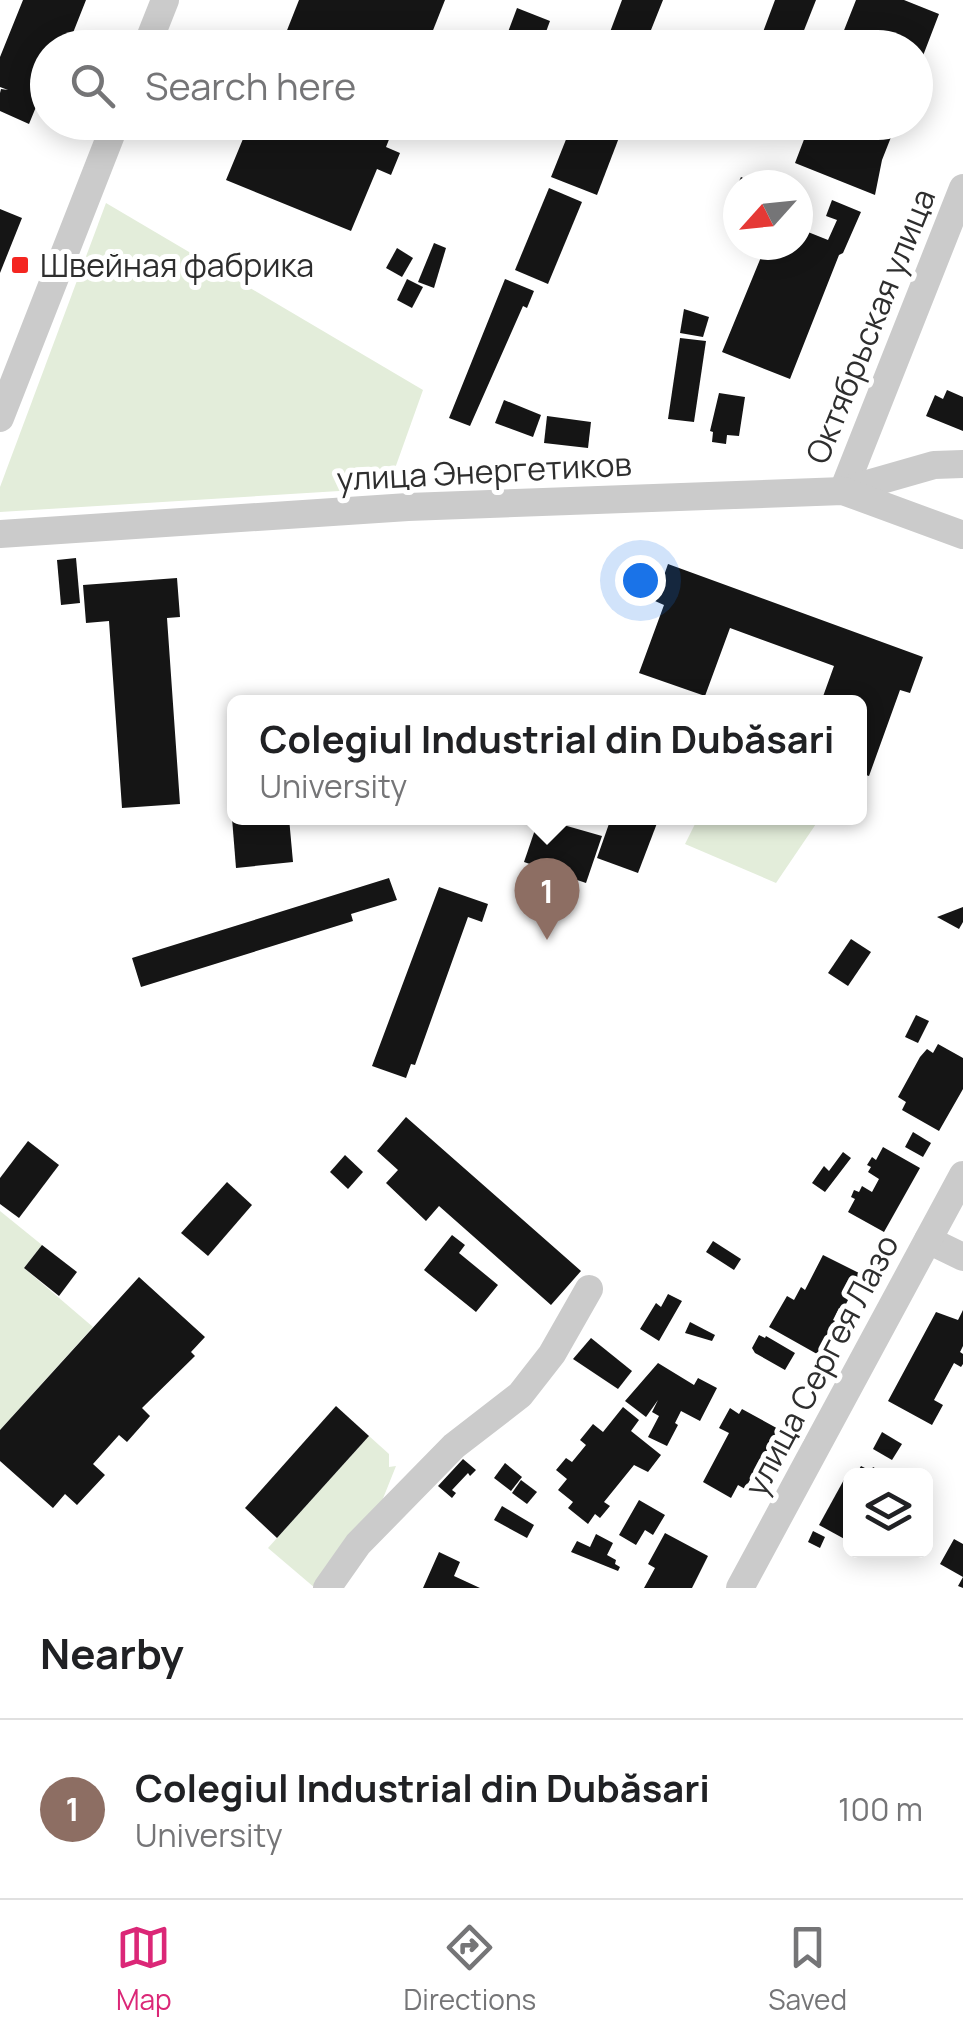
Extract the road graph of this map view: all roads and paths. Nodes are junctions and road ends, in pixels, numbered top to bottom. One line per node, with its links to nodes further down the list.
1 (165, 0): 2 (street)
2 (153, 30)
3 (109, 140): 5 (street)
4 (963, 188): 7 (street, Октябрьская улица)
5 (0, 418)
6 (963, 464): 7 (street)
7 (843, 491): 8 (street, улица Энергетиков); 9 (street, улица Энергетиков)
8 (0, 534)
9 (963, 535)
10 (963, 1175): 11 (street, улица Сергея Лазо)
11 (928, 1240): 12 (street); 15 (street, улица Сергея Лазо)
12 (963, 1256)
13 (589, 1289): 14 (street)
14 (327, 1588)
15 (740, 1588)

